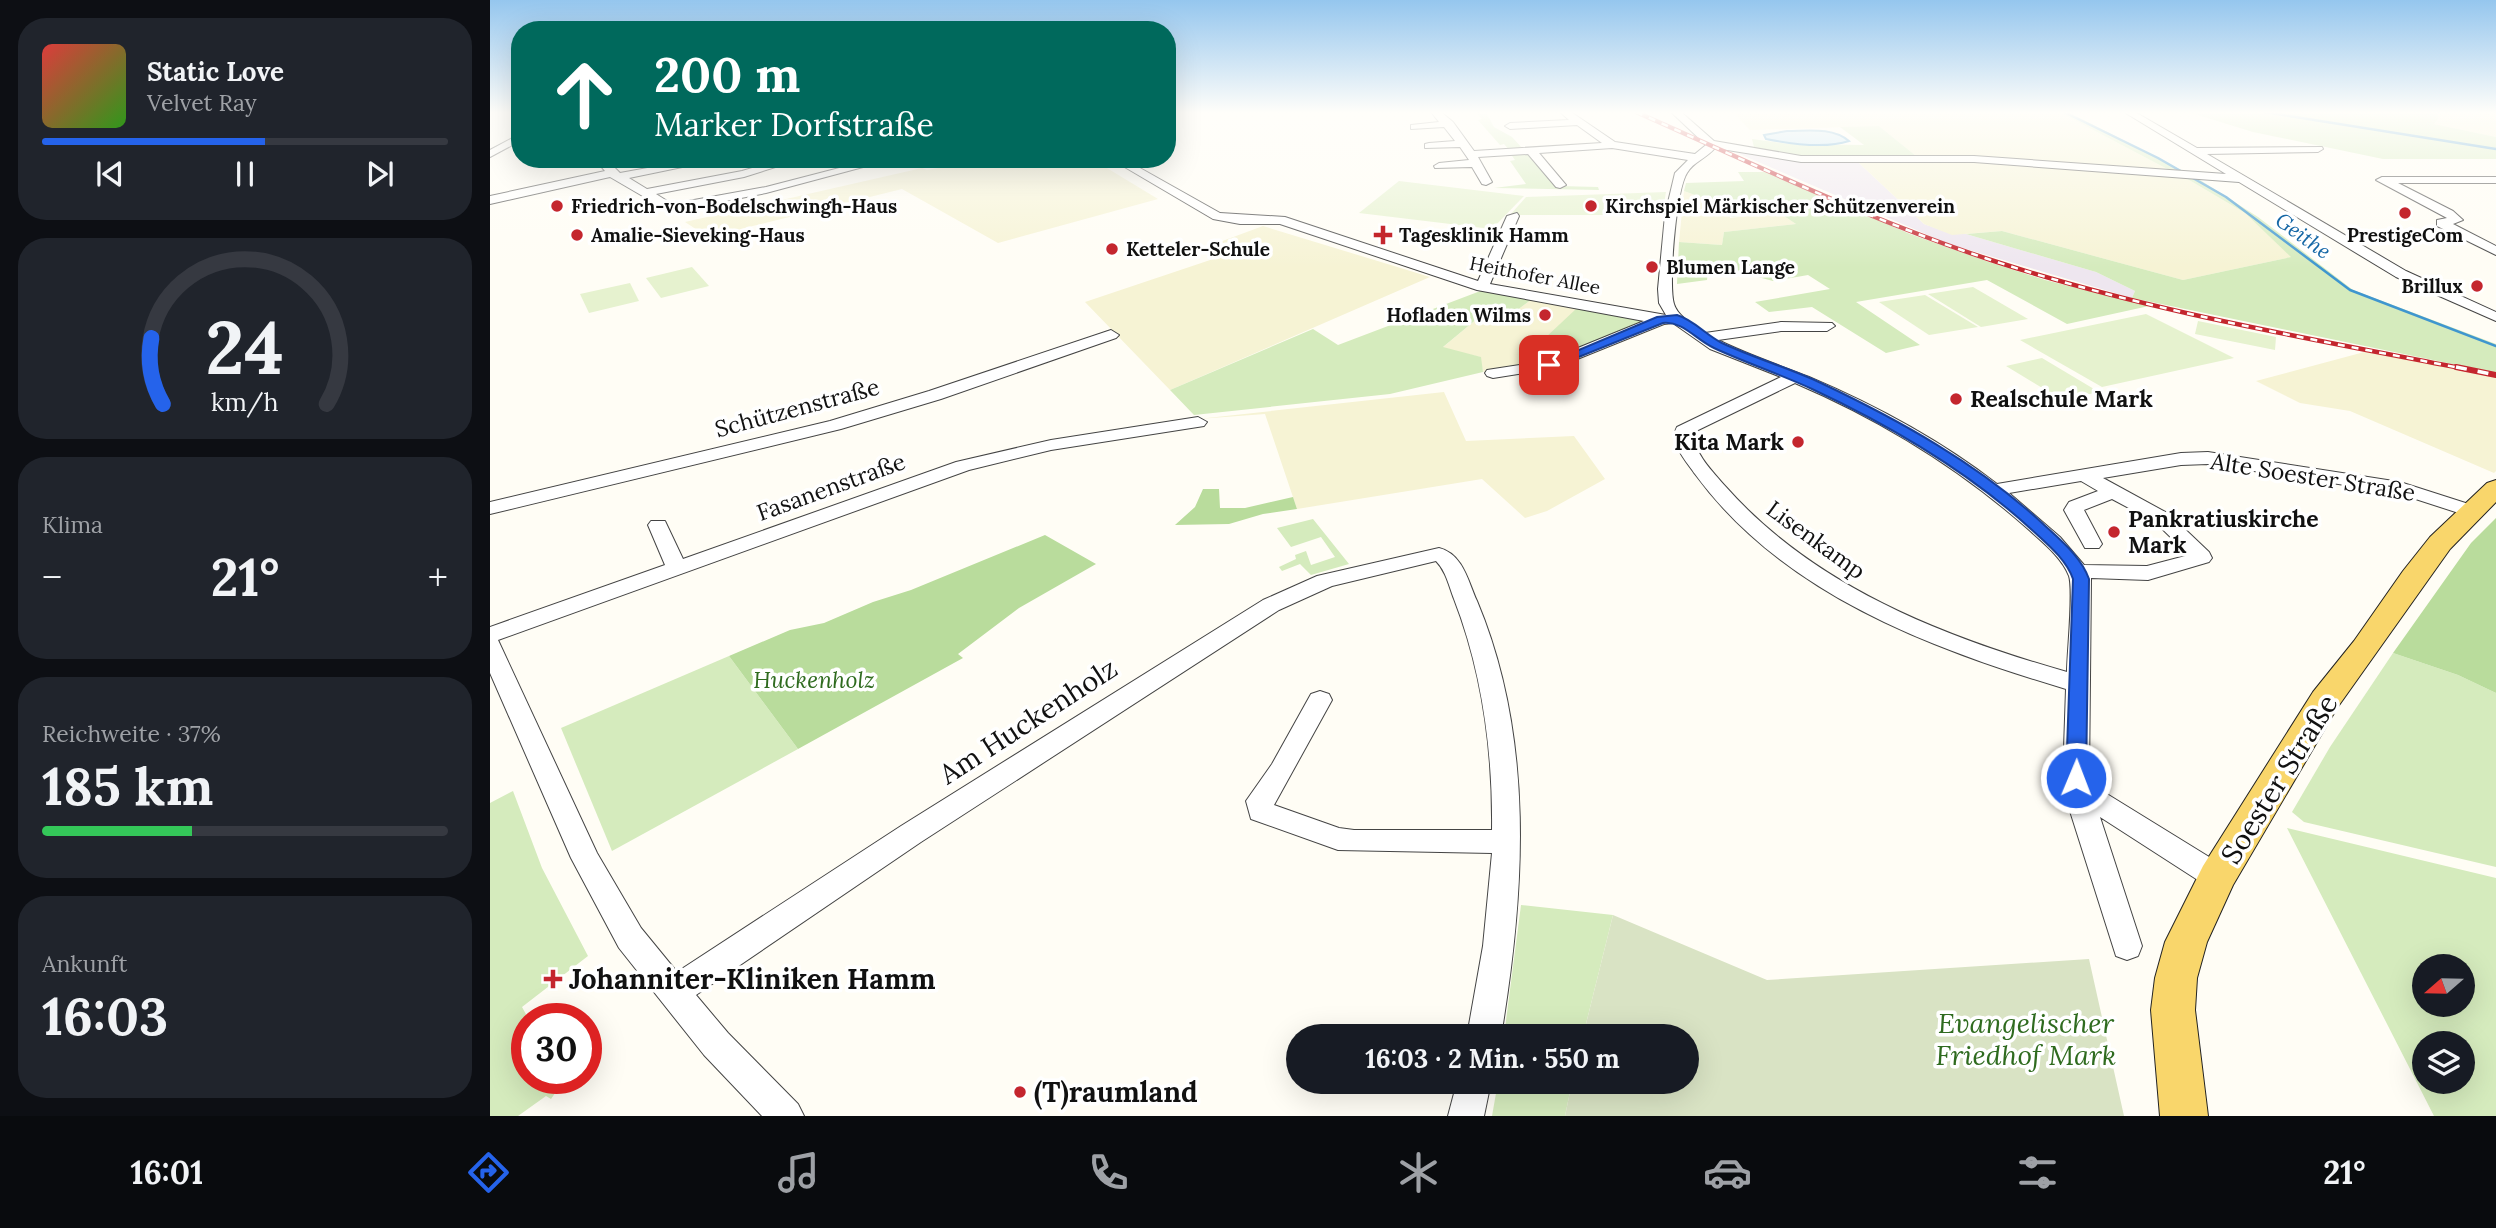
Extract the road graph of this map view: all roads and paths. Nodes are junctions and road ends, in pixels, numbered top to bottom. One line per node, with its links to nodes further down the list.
1 (1448, 164): 7 (street)
2 (1476, 164): 16 (street)
3 (1543, 164): 17 (street)
4 (1691, 164): 26 (street)
5 (2043, 164): 14 (street)
6 (2217, 164): 14 (street)
7 (1439, 166)
8 (608, 168): 13 (street)
9 (659, 168): 13 (street)
10 (765, 168): 18 (street)
11 (853, 168): 18 (street)
12 (1132, 168): 22 (street, Heithofer Allee)
13 (615, 175): 18 (street); 19 (street)
14 (2242, 179): 23 (street)
15 (2496, 180): 21 (street)
16 (1486, 182)
17 (1560, 185)
18 (645, 193)
19 (490, 200)
20 (1513, 216): 22 (street)
21 (2496, 251)
22 (1482, 287): 26 (street, Heithofer Allee)
23 (2458, 301): 24 (street); 25 (street)
24 (2496, 301)
25 (2496, 317)
26 (1669, 319): 29 (street); 30 (street)
27 (1827, 327): 29 (street)
28 (1111, 335): 37 (street, Schützenstraße)
29 (1705, 338): 31 (street)
30 (1493, 373)
31 (1795, 377): 34 (street); 44 (street, Lisenkamp)
32 (1198, 422): 40 (street, Fasanenstraße)
33 (2084, 475): 34 (street, Alte Soester Straße); 35 (street); 36 (street, Alte Soester Straße)
34 (1994, 490): 41 (street)
35 (2112, 492): 39 (street); 41 (street)
36 (2483, 500): 48 (main road, Soester Straße)
37 (490, 508)
38 (657, 525): 40 (street)
39 (2092, 544)
40 (677, 569): 42 (street, Fasanenstraße)
41 (2078, 570): 44 (street)
42 (490, 635)
43 (490, 646): 50 (street)
44 (2078, 684): 46 (street)
45 (1320, 700): 47 (street)
46 (2086, 793): 48 (street); 49 (street)
47 (1508, 842): 50 (street, Am Huckenholz); 51 (street)
48 (2217, 877): 55 (main road, Soester Straße)
49 (2127, 946)
50 (674, 992): 53 (street)
51 (1486, 1024)
52 (1471, 1094): 54 (street)
53 (786, 1116)
54 (1466, 1116)
55 (2184, 1116)

